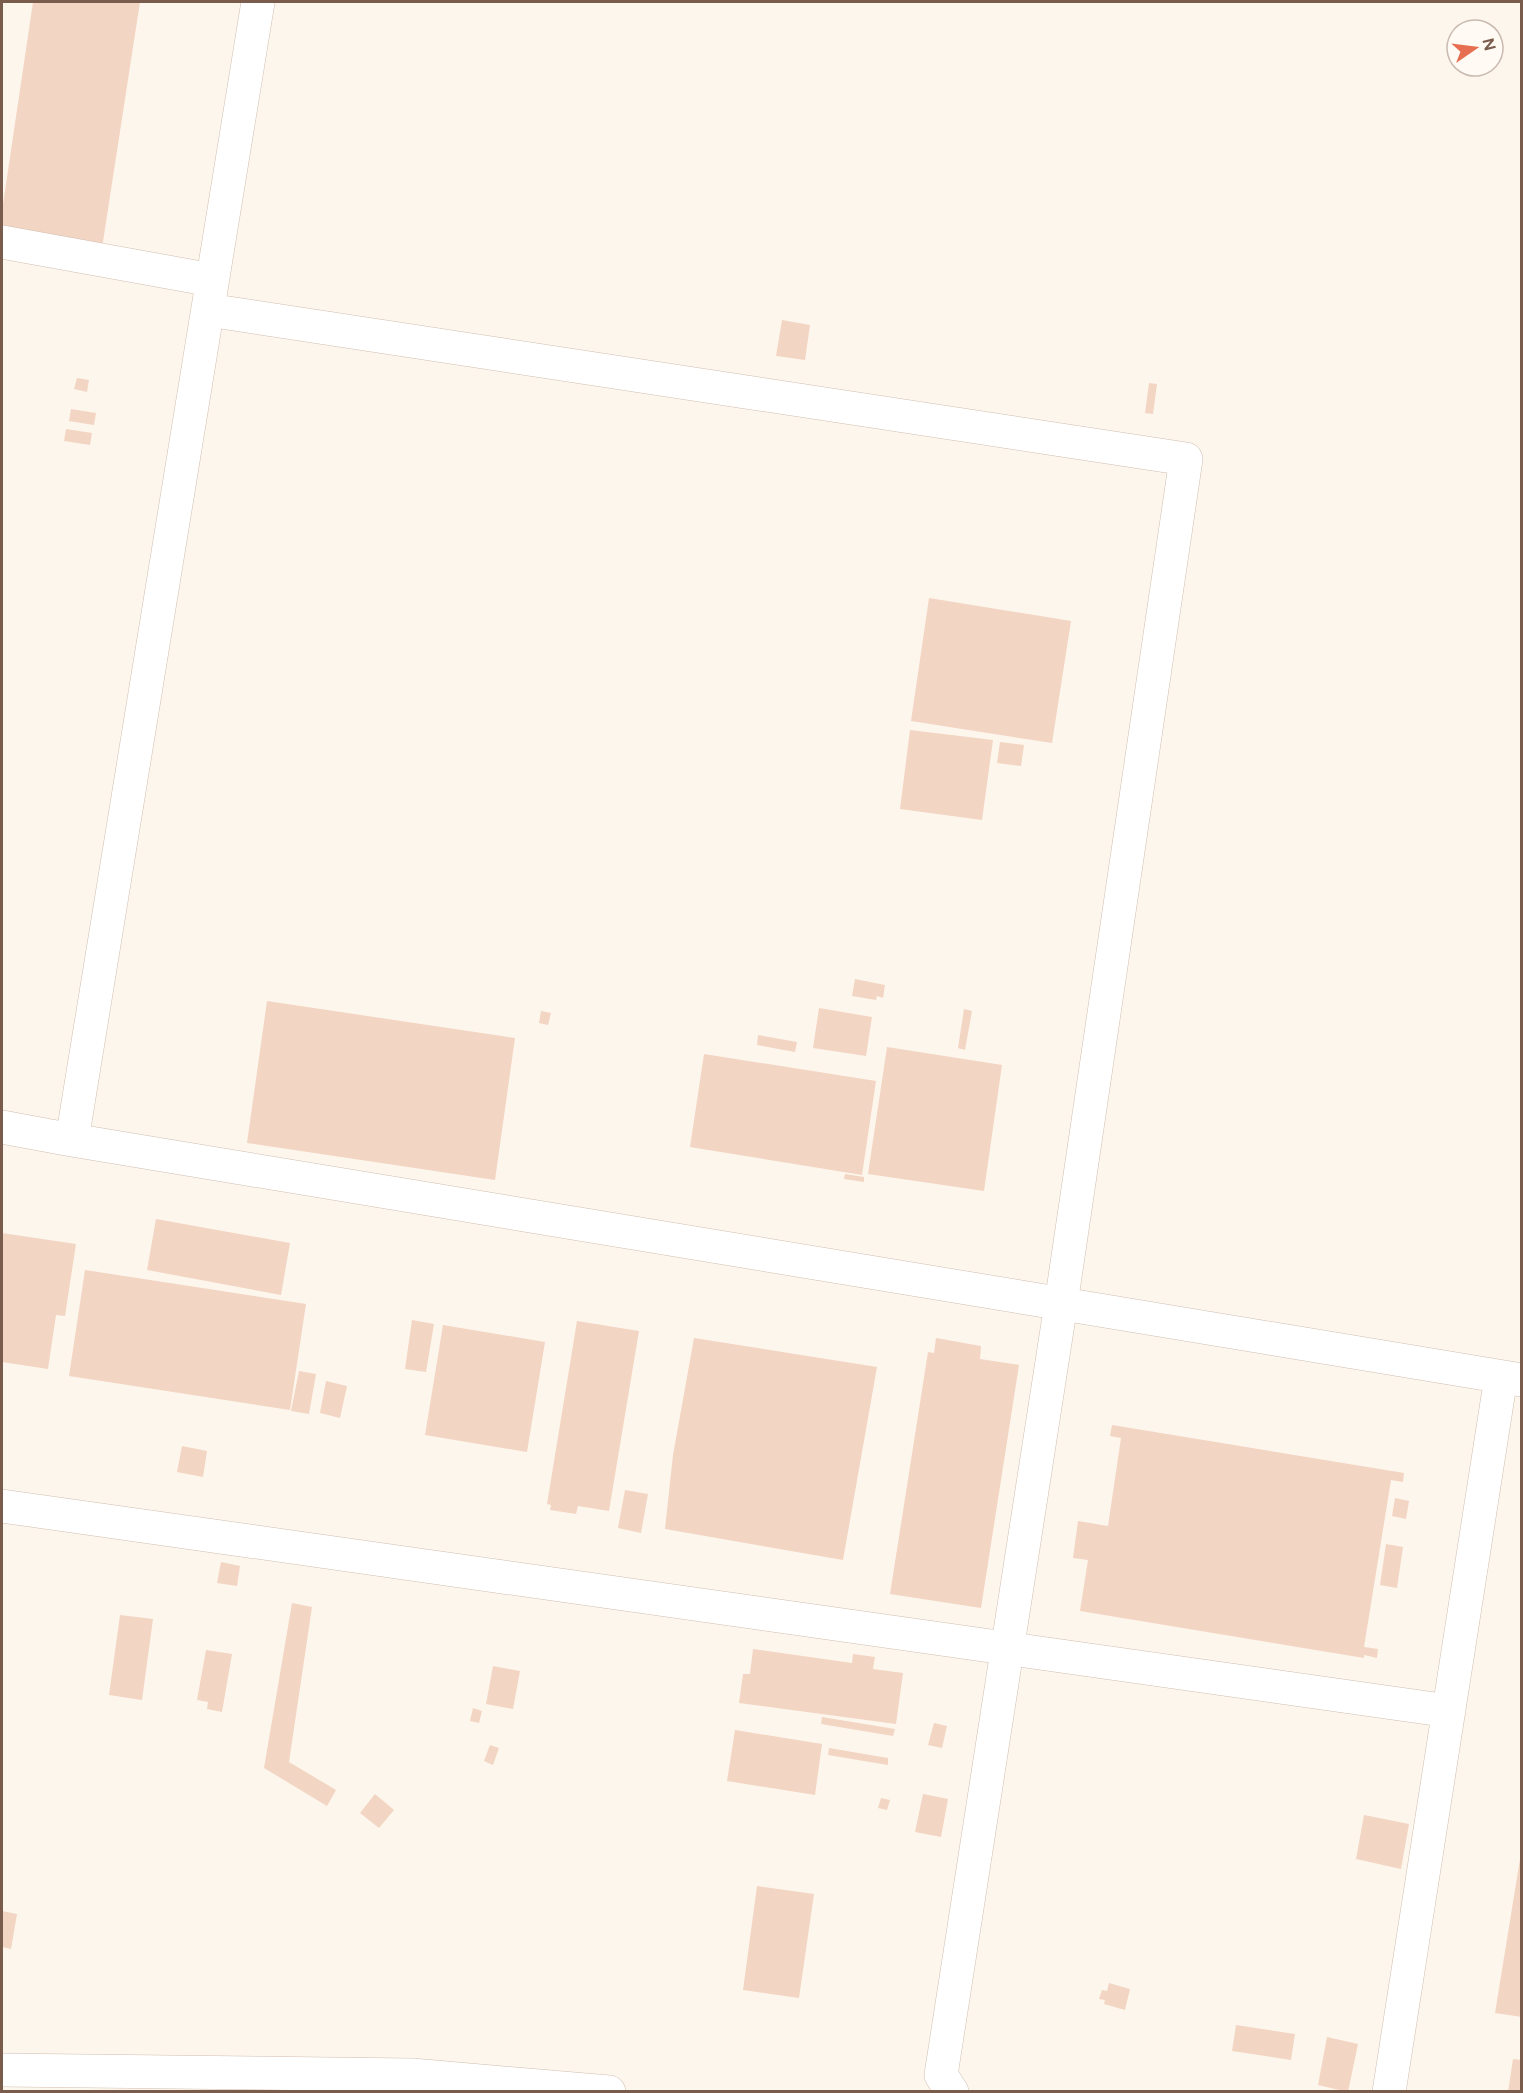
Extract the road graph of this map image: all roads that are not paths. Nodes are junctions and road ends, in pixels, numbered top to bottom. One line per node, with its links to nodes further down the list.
1 (258, 2): 3 (street)
2 (2, 242): 3 (street)
3 (210, 295): 5 (street); 6 (street)
4 (2, 1127): 5 (street)
5 (72, 1140): 6 (street)
6 (1062, 1304): 7 (street); 9 (street)
7 (1511, 1379): 10 (street)
8 (2, 1506): 9 (street)
9 (1007, 1648): 10 (street); 14 (street)
10 (1449, 1711): 15 (street)
11 (2, 2070): 12 (street)
12 (396, 2083): 13 (street)
13 (609, 2091)
14 (952, 2091)
15 (1389, 2091)

